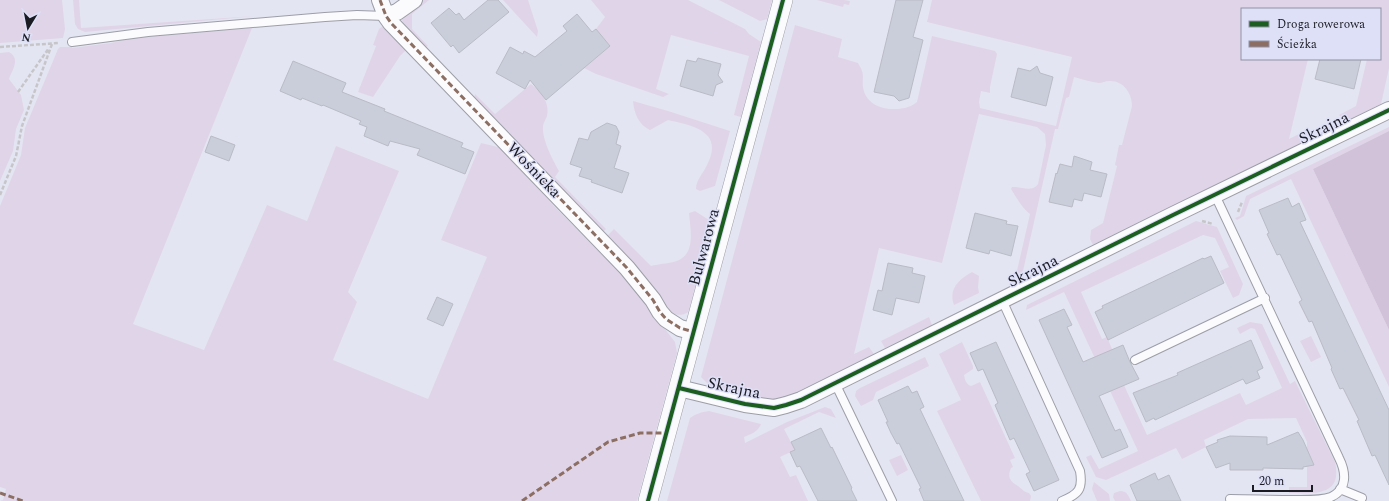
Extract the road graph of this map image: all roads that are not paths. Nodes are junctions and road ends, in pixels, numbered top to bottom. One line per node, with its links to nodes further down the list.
1 (380, 0): 4 (street, Wośnicka)
2 (414, 0): 4 (street)
3 (783, 0): 10 (street, Bulwarowa)
4 (386, 16): 5 (lane); 10 (street, Wośnicka)
5 (72, 42)
6 (1389, 110): 7 (street, Skrajna)
7 (1215, 195): 8 (lane); 9 (street, Skrajna)
8 (1264, 298): 11 (lane); 14 (lane)
9 (1002, 300): 12 (street, Skrajna); 19 (lane, Skrajna)
10 (694, 332): 13 (street, Bulwarowa)
11 (1136, 360)
12 (835, 383): 13 (street, Skrajna); 18 (lane)
13 (679, 388): 17 (street, Bulwarowa)
14 (1340, 489): 15 (lane); 16 (lane)
15 (1362, 498)
16 (1230, 499)
17 (648, 501)
18 (892, 501)
19 (1062, 501)

